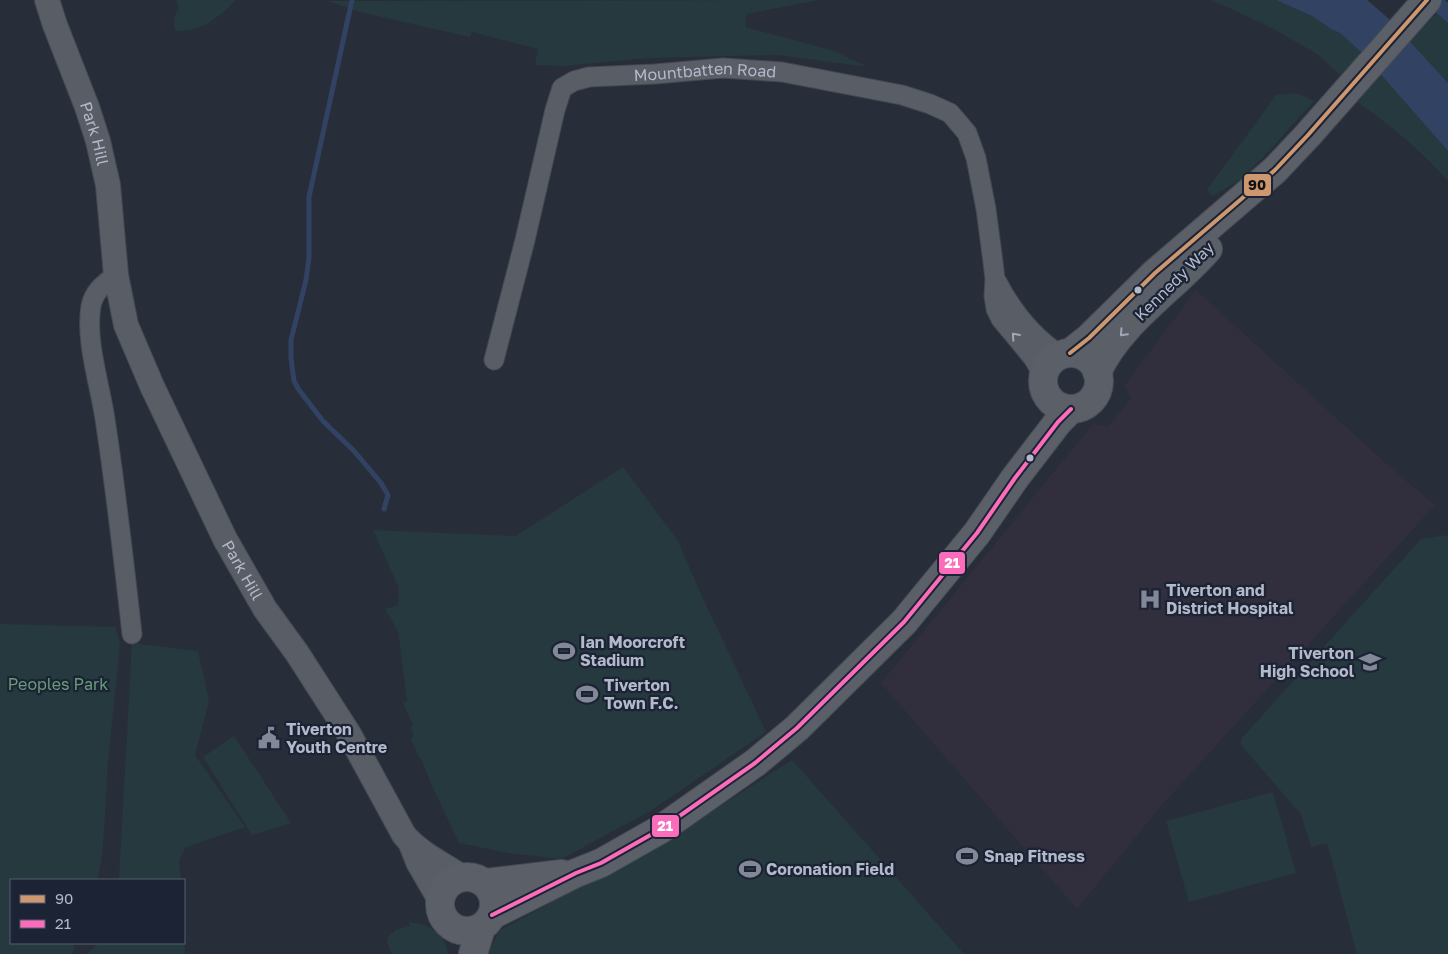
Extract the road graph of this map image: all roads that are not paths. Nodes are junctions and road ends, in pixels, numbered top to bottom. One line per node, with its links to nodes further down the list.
1 (48, 0): 4 (street, Park Hill)
2 (1427, 0): 3 (main road, Kennedy Way)
3 (1275, 170): 6 (main road, Kennedy Way); 8 (main road, Kennedy Way, one-way to 8)
4 (116, 275): 12 (street); 13 (street, Park Hill)
5 (995, 278): 6 (street, Mountbatten Road); 7 (street, Mountbatten Road); 9 (street, Mountbatten Road, one-way to 5)
6 (1065, 354): 8 (main road); 9 (main road)
7 (494, 360)
8 (1096, 372): 10 (main road)
9 (1044, 384): 10 (main road); 11 (main road)
10 (1071, 409): 11 (main road)
11 (1015, 478): 14 (main road)
12 (132, 634)
13 (410, 843): 15 (street, Park Hill); 16 (street, Park Hill)
14 (576, 873): 15 (main road); 17 (main road)
15 (474, 880): 16 (main road); 17 (main road)
16 (440, 900): 18 (main road)
17 (487, 921): 18 (main road); 20 (main road)
18 (454, 927): 19 (main road)
19 (458, 954)
20 (473, 954)

